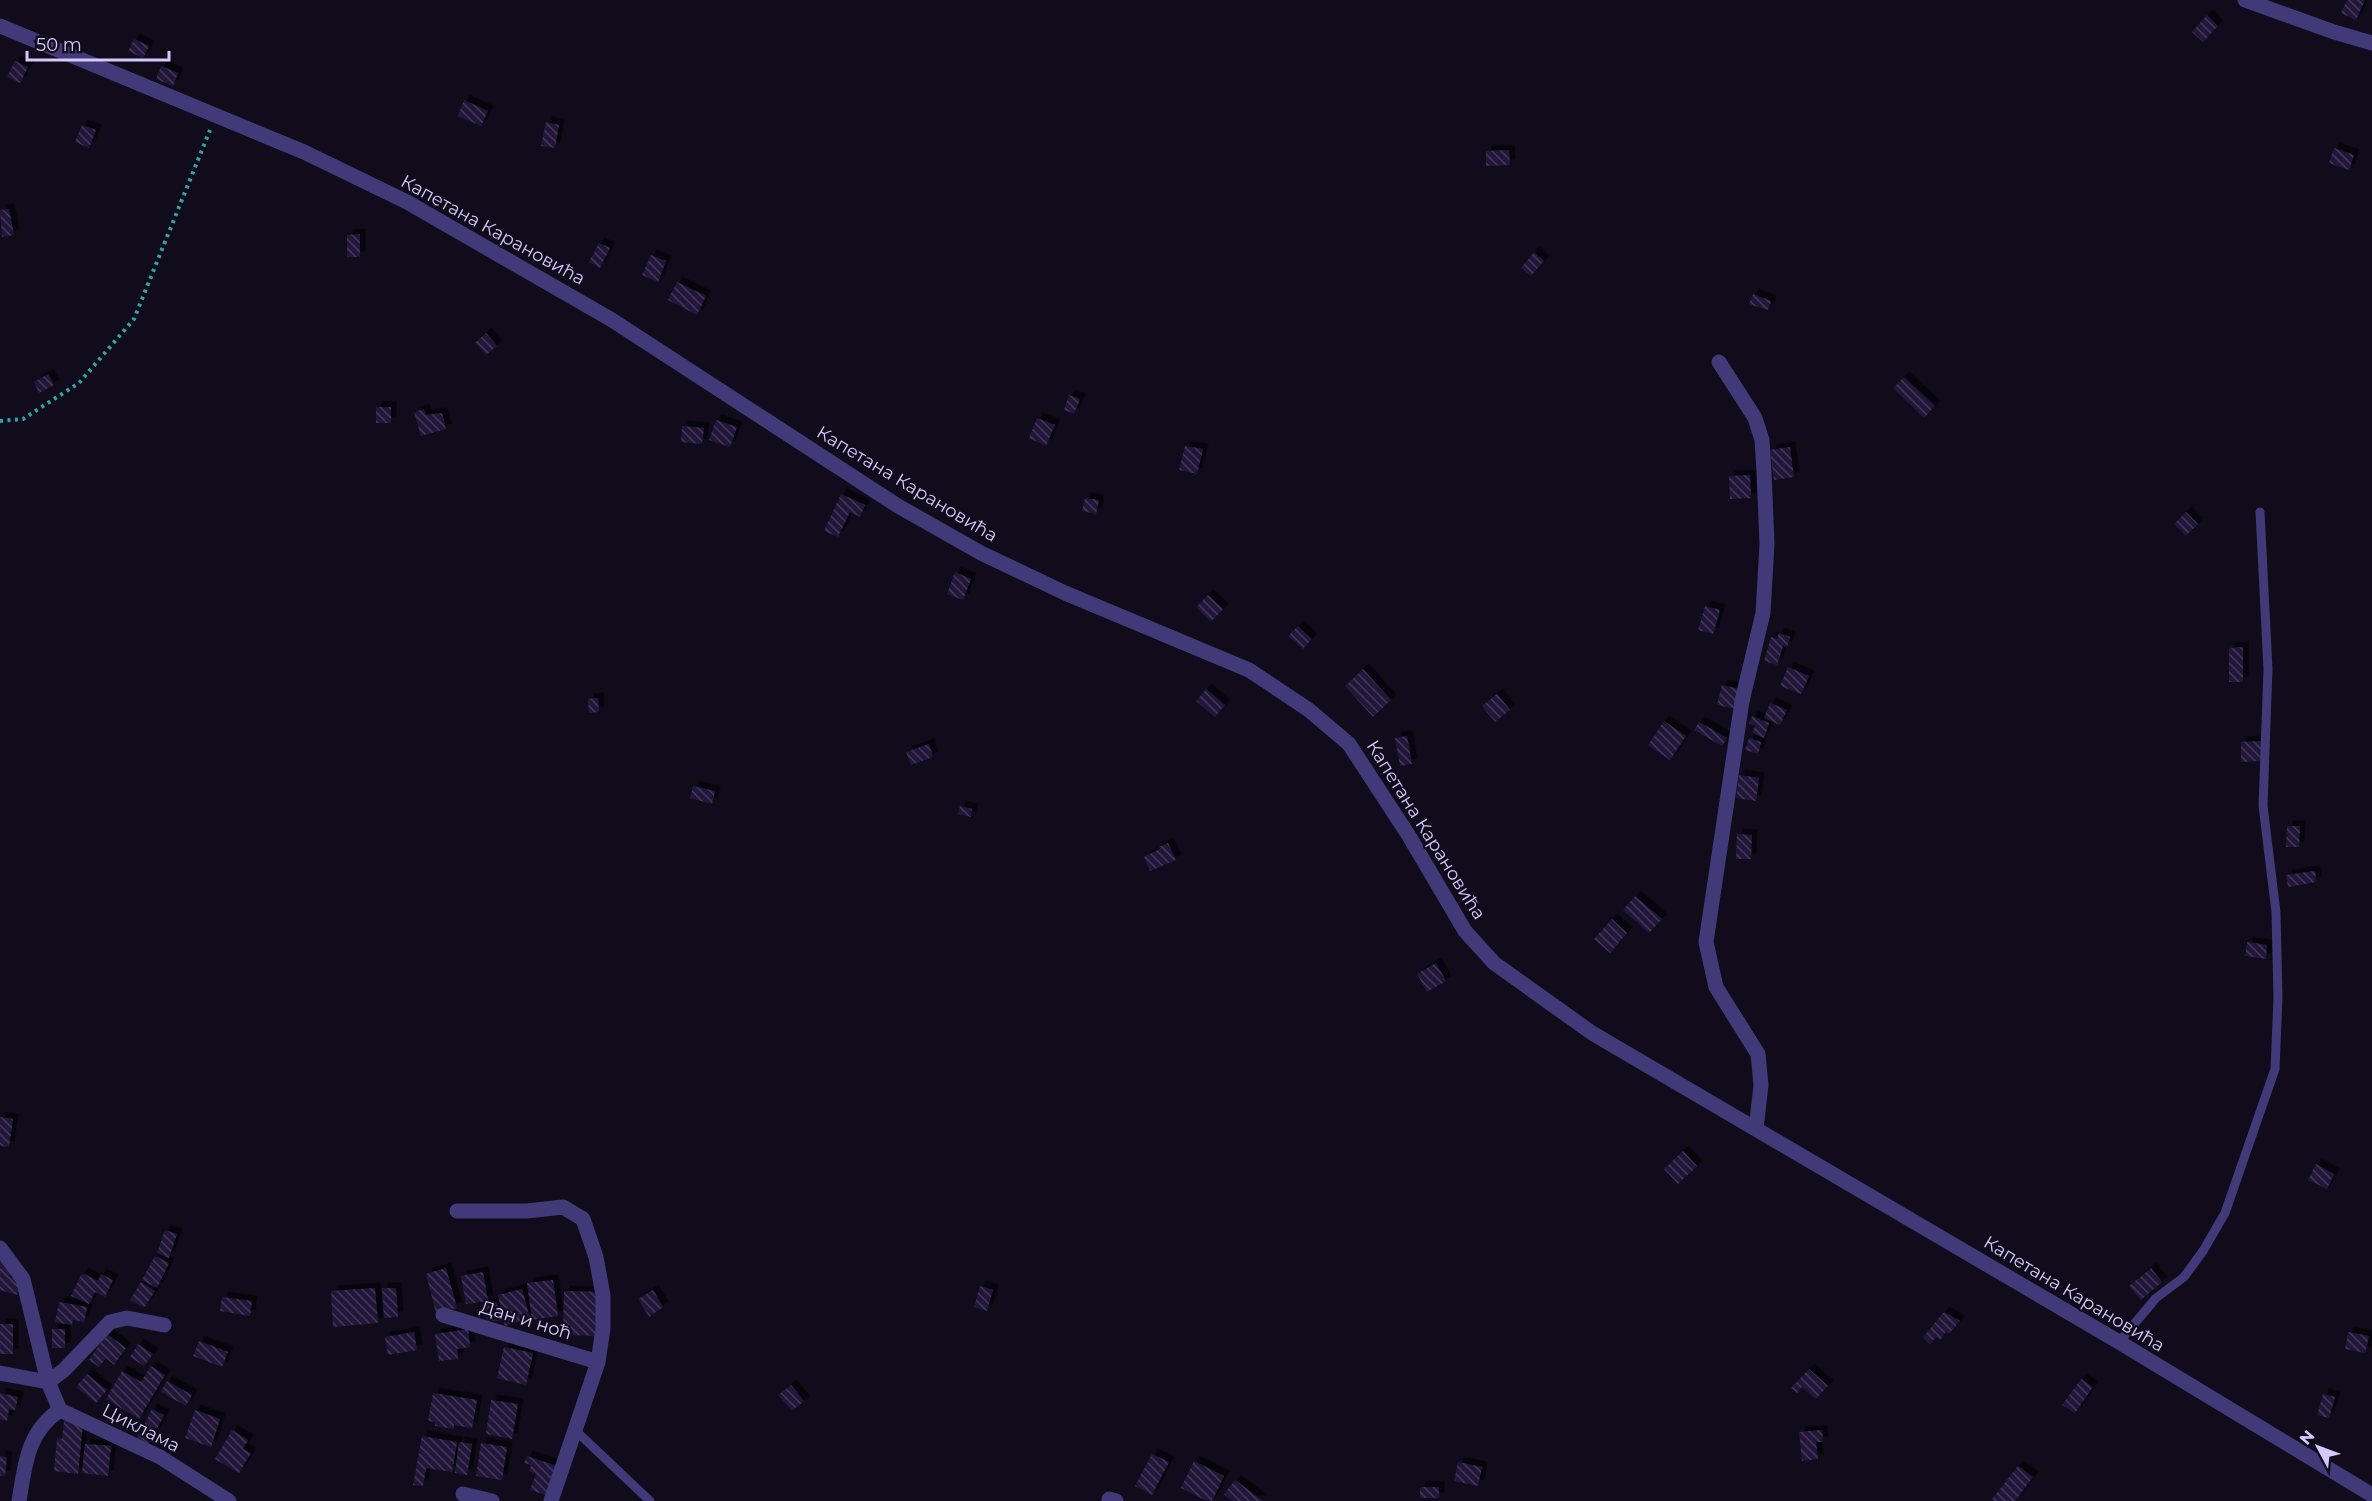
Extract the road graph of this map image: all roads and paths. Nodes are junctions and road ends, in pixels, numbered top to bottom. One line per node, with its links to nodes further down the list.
1 (2246, 0): 3 (street)
2 (0, 26): 4 (street, Капетана Карановића)
3 (2372, 43)
4 (215, 117): 6 (path); 8 (street, Капетана Карановића)
5 (1719, 362): 8 (street)
6 (0, 421)
7 (2260, 512): 13 (lane)
8 (1756, 1129): 13 (street, Капетана Карановића)
9 (457, 1211): 14 (street)
10 (0, 1248): 16 (street)
11 (443, 1315): 14 (street, Дан и ноћ)
12 (164, 1325): 16 (street)
13 (2119, 1342): 20 (street, Капетана Карановића)
14 (598, 1362): 18 (street)
15 (0, 1372): 16 (street)
16 (48, 1382): 17 (street)
17 (60, 1410): 21 (street); 22 (street, Циклама)
18 (575, 1430): 24 (street); 25 (lane)
19 (463, 1494): 23 (street)
20 (2372, 1495)
21 (19, 1501)
22 (229, 1501)
23 (492, 1501)
24 (551, 1501)
25 (650, 1501)

